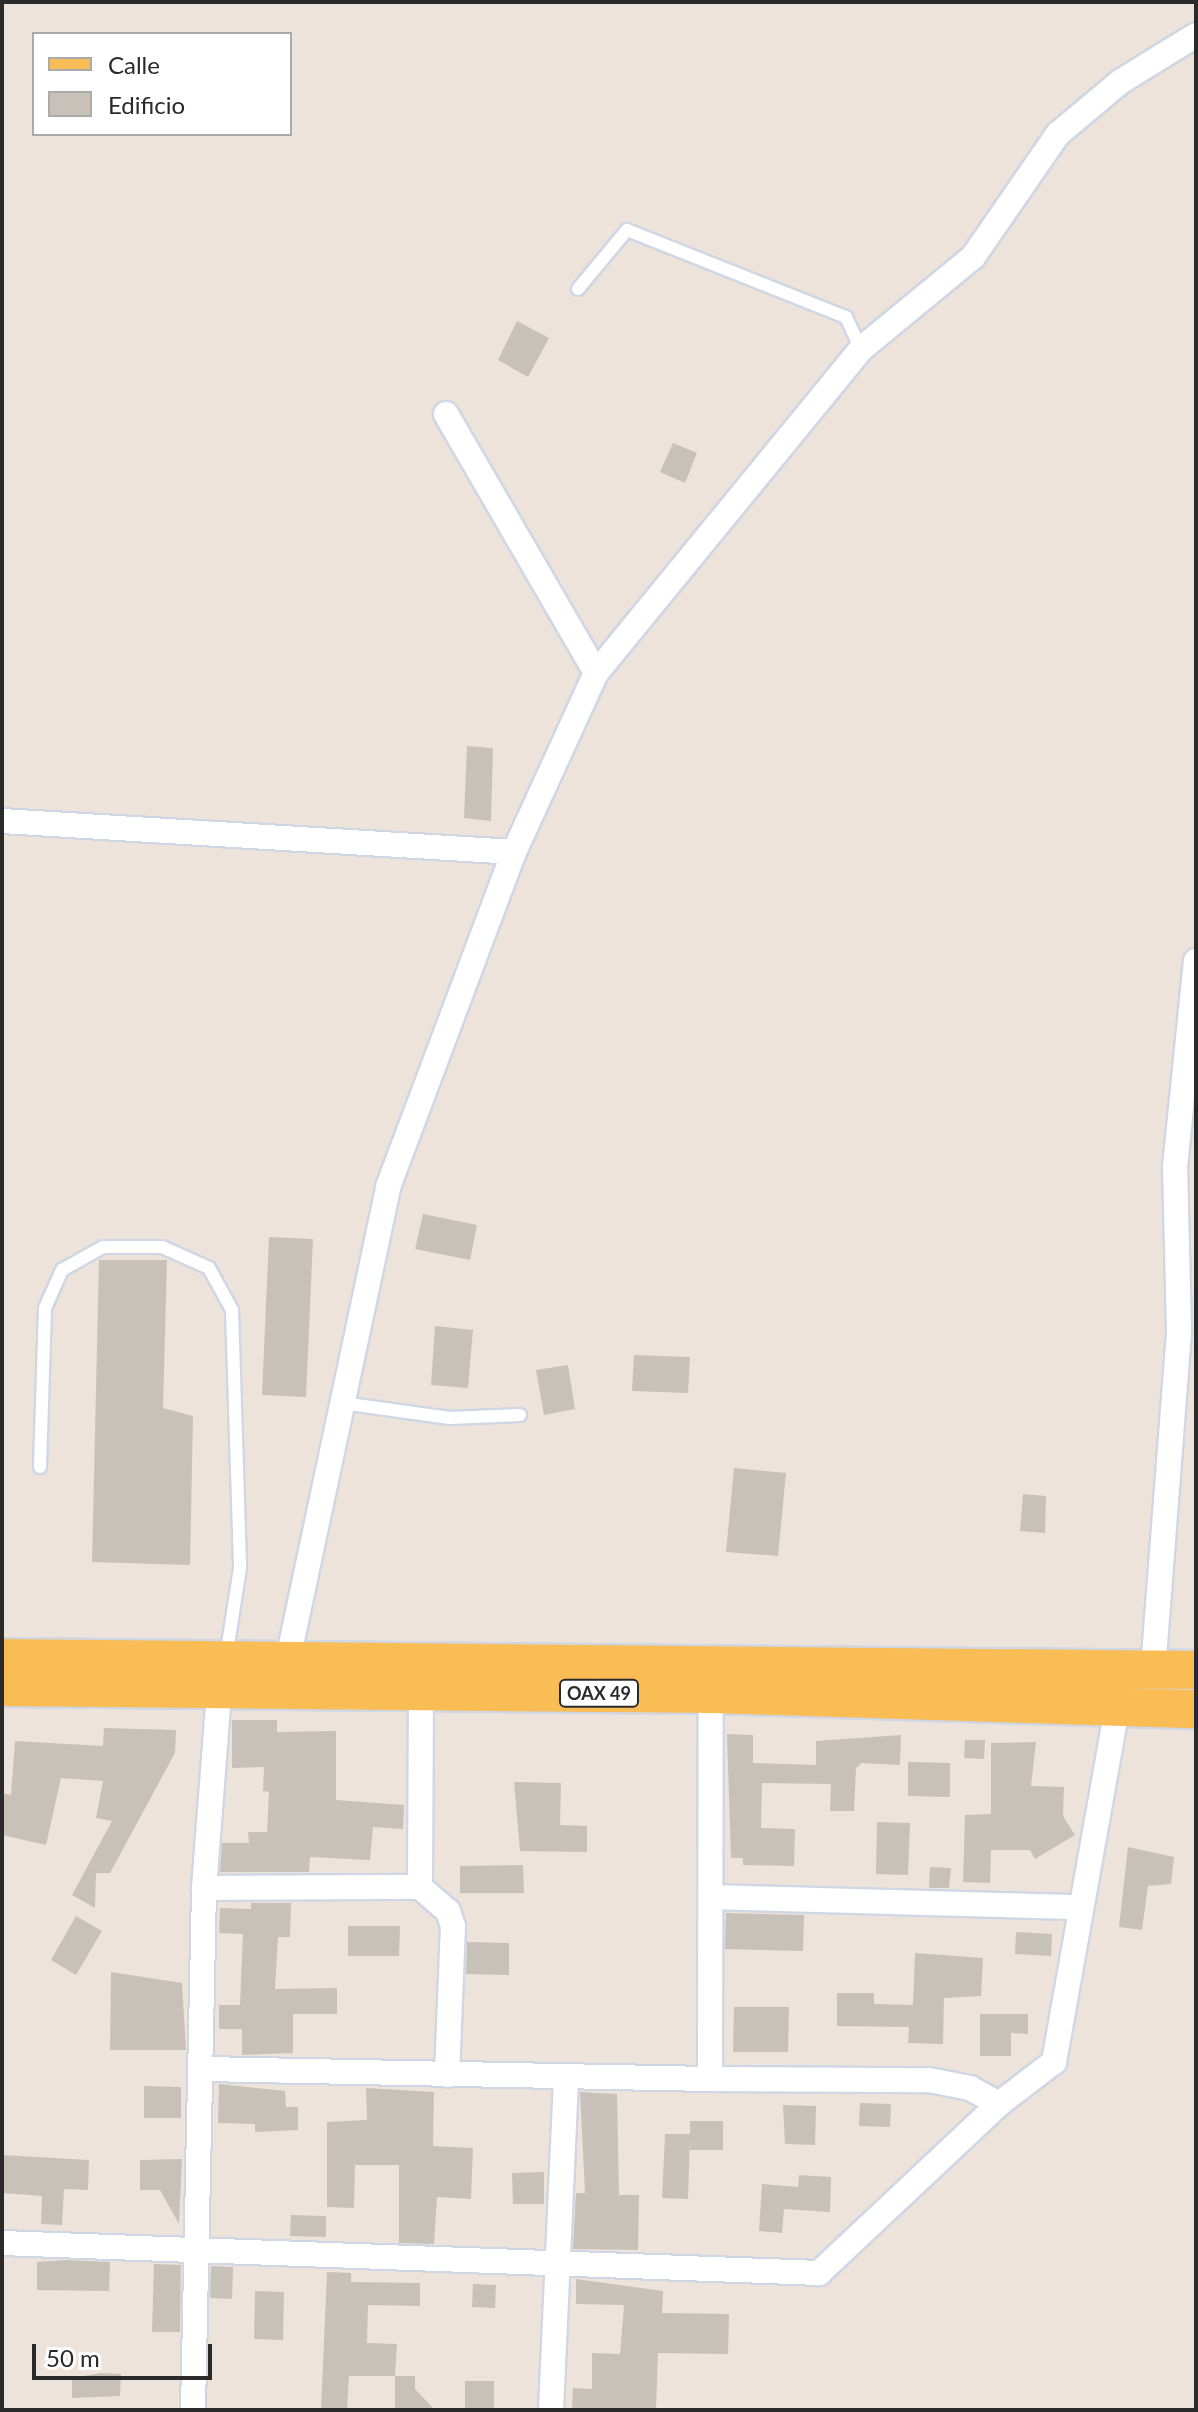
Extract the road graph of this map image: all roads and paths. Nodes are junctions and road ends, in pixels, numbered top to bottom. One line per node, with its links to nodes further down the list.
1 (1196, 35): 3 (street)
2 (578, 289): 3 (lane)
3 (861, 349): 5 (street)
4 (446, 414): 5 (street)
5 (596, 673): 7 (street)
6 (2, 821): 7 (street)
7 (514, 852): 9 (street)
8 (1196, 961): 14 (street)
9 (342, 1403): 10 (lane); 13 (street)
10 (520, 1415)
11 (40, 1467): 16 (lane)
12 (2, 1658): 16 (main road, OAX 49)
13 (288, 1659): 16 (main road, OAX 49); 17 (main road, OAX 49)
14 (1153, 1670): 15 (main road, OAX 49); 17 (main road, OAX 49)
15 (1196, 1670)
16 (221, 1675): 18 (main road, OAX 49); 19 (main road, OAX 49); 23 (street)
17 (711, 1679): 19 (main road, OAX 49); 20 (main road, OAX 49); 24 (street)
18 (2, 1687)
19 (421, 1691): 22 (street)
20 (1117, 1709): 21 (main road, OAX 49); 25 (street)
21 (1196, 1709)
22 (420, 1887): 23 (street); 27 (street)
23 (204, 1888): 26 (street)
24 (711, 1897): 25 (street); 29 (street)
25 (1079, 1907): 30 (street)
26 (203, 2069): 27 (street); 32 (street)
27 (447, 2075): 28 (street)
28 (566, 2077): 29 (street); 33 (street)
29 (710, 2079): 30 (street)
30 (999, 2104): 33 (street)
31 (2, 2243): 32 (street)
32 (196, 2250): 33 (street); 34 (street)
33 (557, 2261): 35 (street)
34 (193, 2410)
35 (551, 2410)

